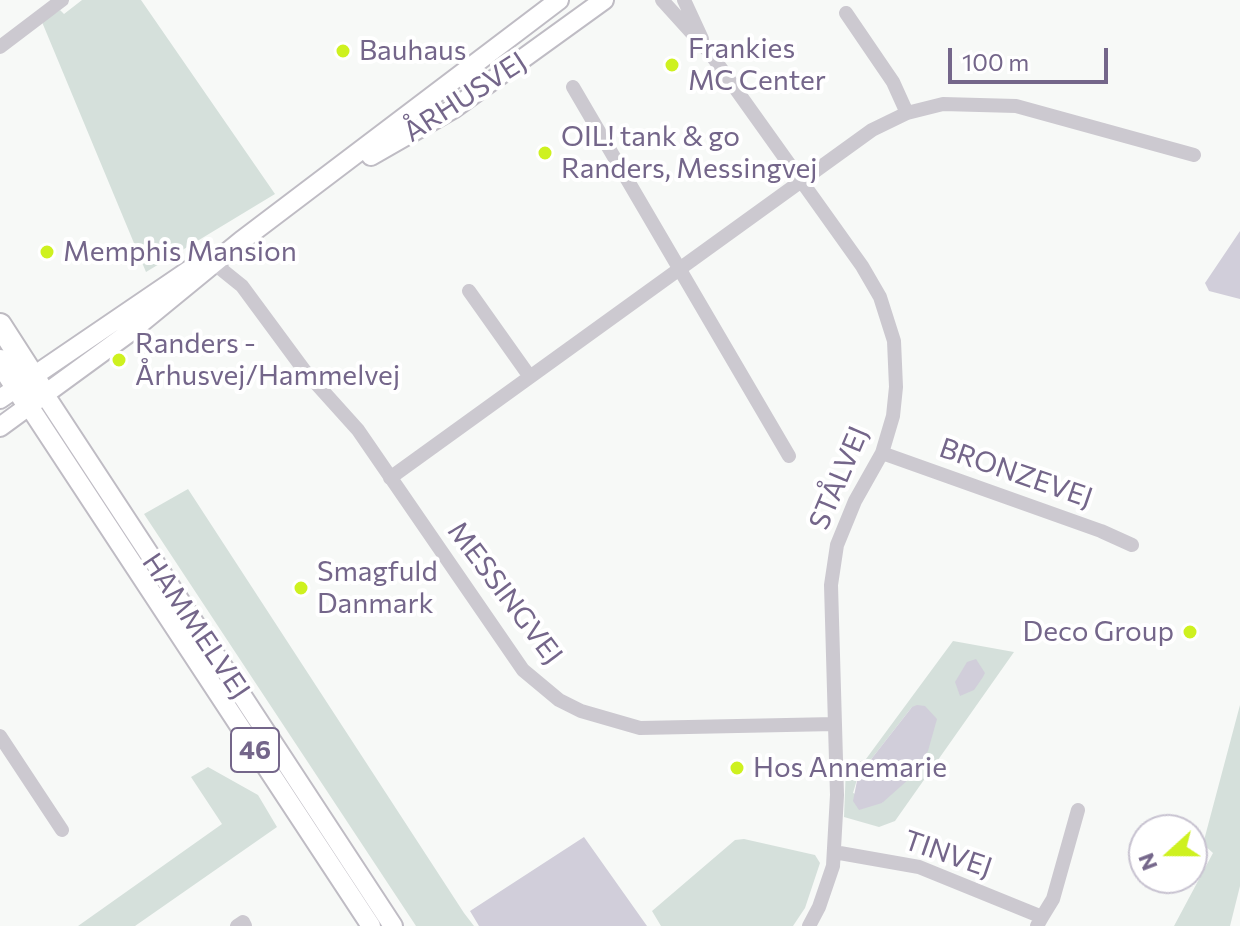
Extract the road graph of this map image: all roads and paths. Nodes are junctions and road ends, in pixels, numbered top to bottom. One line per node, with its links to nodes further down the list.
1 (62, 0): 8 (street)
2 (559, 0): 15 (main road, ÅRHUSVEJ)
3 (583, 0): 11 (main road)
4 (604, 0): 11 (main road, ÅRHUSVEJ)
5 (662, 0): 9 (street, STÅLVEJ)
6 (684, 0): 9 (street, STÅLVEJ)
7 (846, 13): 12 (street)
8 (0, 47)
9 (710, 53): 14 (street, STÅLVEJ)
10 (573, 87): 18 (street)
11 (453, 109): 15 (main road, ÅRHUSVEJ)
12 (907, 113): 13 (street); 14 (street)
13 (1194, 155)
14 (803, 181): 18 (street); 26 (street, STÅLVEJ)
15 (320, 185): 16 (main road, ÅRHUSVEJ)
16 (241, 241): 17 (main road, ÅRHUSVEJ); 24 (main road, ÅRHUSVEJ)
17 (216, 265): 24 (main road, ÅRHUSVEJ); 28 (street, MESSINGVEJ)
18 (681, 268): 23 (street); 27 (street)
19 (469, 291): 23 (street)
20 (0, 325): 24 (highway, HAMMELVEJ / 46)
21 (0, 346): 24 (highway)
22 (0, 361): 24 (highway, HAMMELVEJ / 46)
23 (530, 377): 28 (street)
24 (26, 392): 25 (main road, ÅRHUSVEJ); 38 (main road, HAMMELVEJ / 46); 39 (main road, HAMMELVEJ / 46)
25 (0, 427)
26 (882, 453): 29 (street, BRONZEVEJ); 30 (street, STÅLVEJ)
27 (789, 456)
28 (390, 478): 30 (street, MESSINGVEJ)
29 (1132, 545)
30 (835, 724): 34 (street, STÅLVEJ)
31 (0, 736): 33 (street)
32 (1078, 810): 35 (street, TINVEJ)
33 (62, 830)
34 (834, 852): 35 (street, TINVEJ); 40 (street, STÅLVEJ)
35 (1040, 922)
36 (237, 926): 37 (street)
37 (245, 926)
38 (371, 926)
39 (393, 926)
40 (809, 926)

